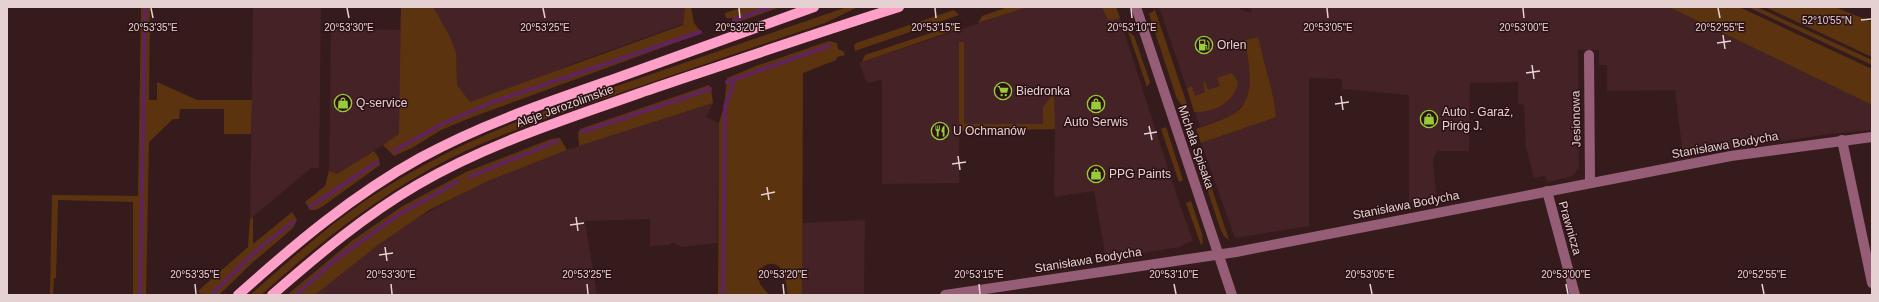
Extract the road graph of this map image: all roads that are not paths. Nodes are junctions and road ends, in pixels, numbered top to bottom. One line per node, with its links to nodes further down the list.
1 (814, 7): 11 (main road, Aleje Jerozolimskie)
2 (899, 7): 12 (main road, Aleje Jerozolimskie)
3 (1136, 7): 9 (street, Michała Spisaka)
4 (1589, 55): 7 (street, Jesionowa)
5 (1872, 136): 6 (street, Stanisława Bodycha)
6 (1842, 140): 7 (street, Stanisława Bodycha); 10 (street)
7 (1590, 182): 8 (street, Stanisława Bodycha)
8 (1546, 191): 9 (street, Stanisława Bodycha); 15 (street, Prawnicza)
9 (1218, 255): 13 (street, Stanisława Bodycha); 14 (street, Michała Spisaka)
10 (1872, 283)
11 (238, 295)
12 (272, 295)
13 (945, 295)
14 (1232, 295)
15 (1575, 295)

